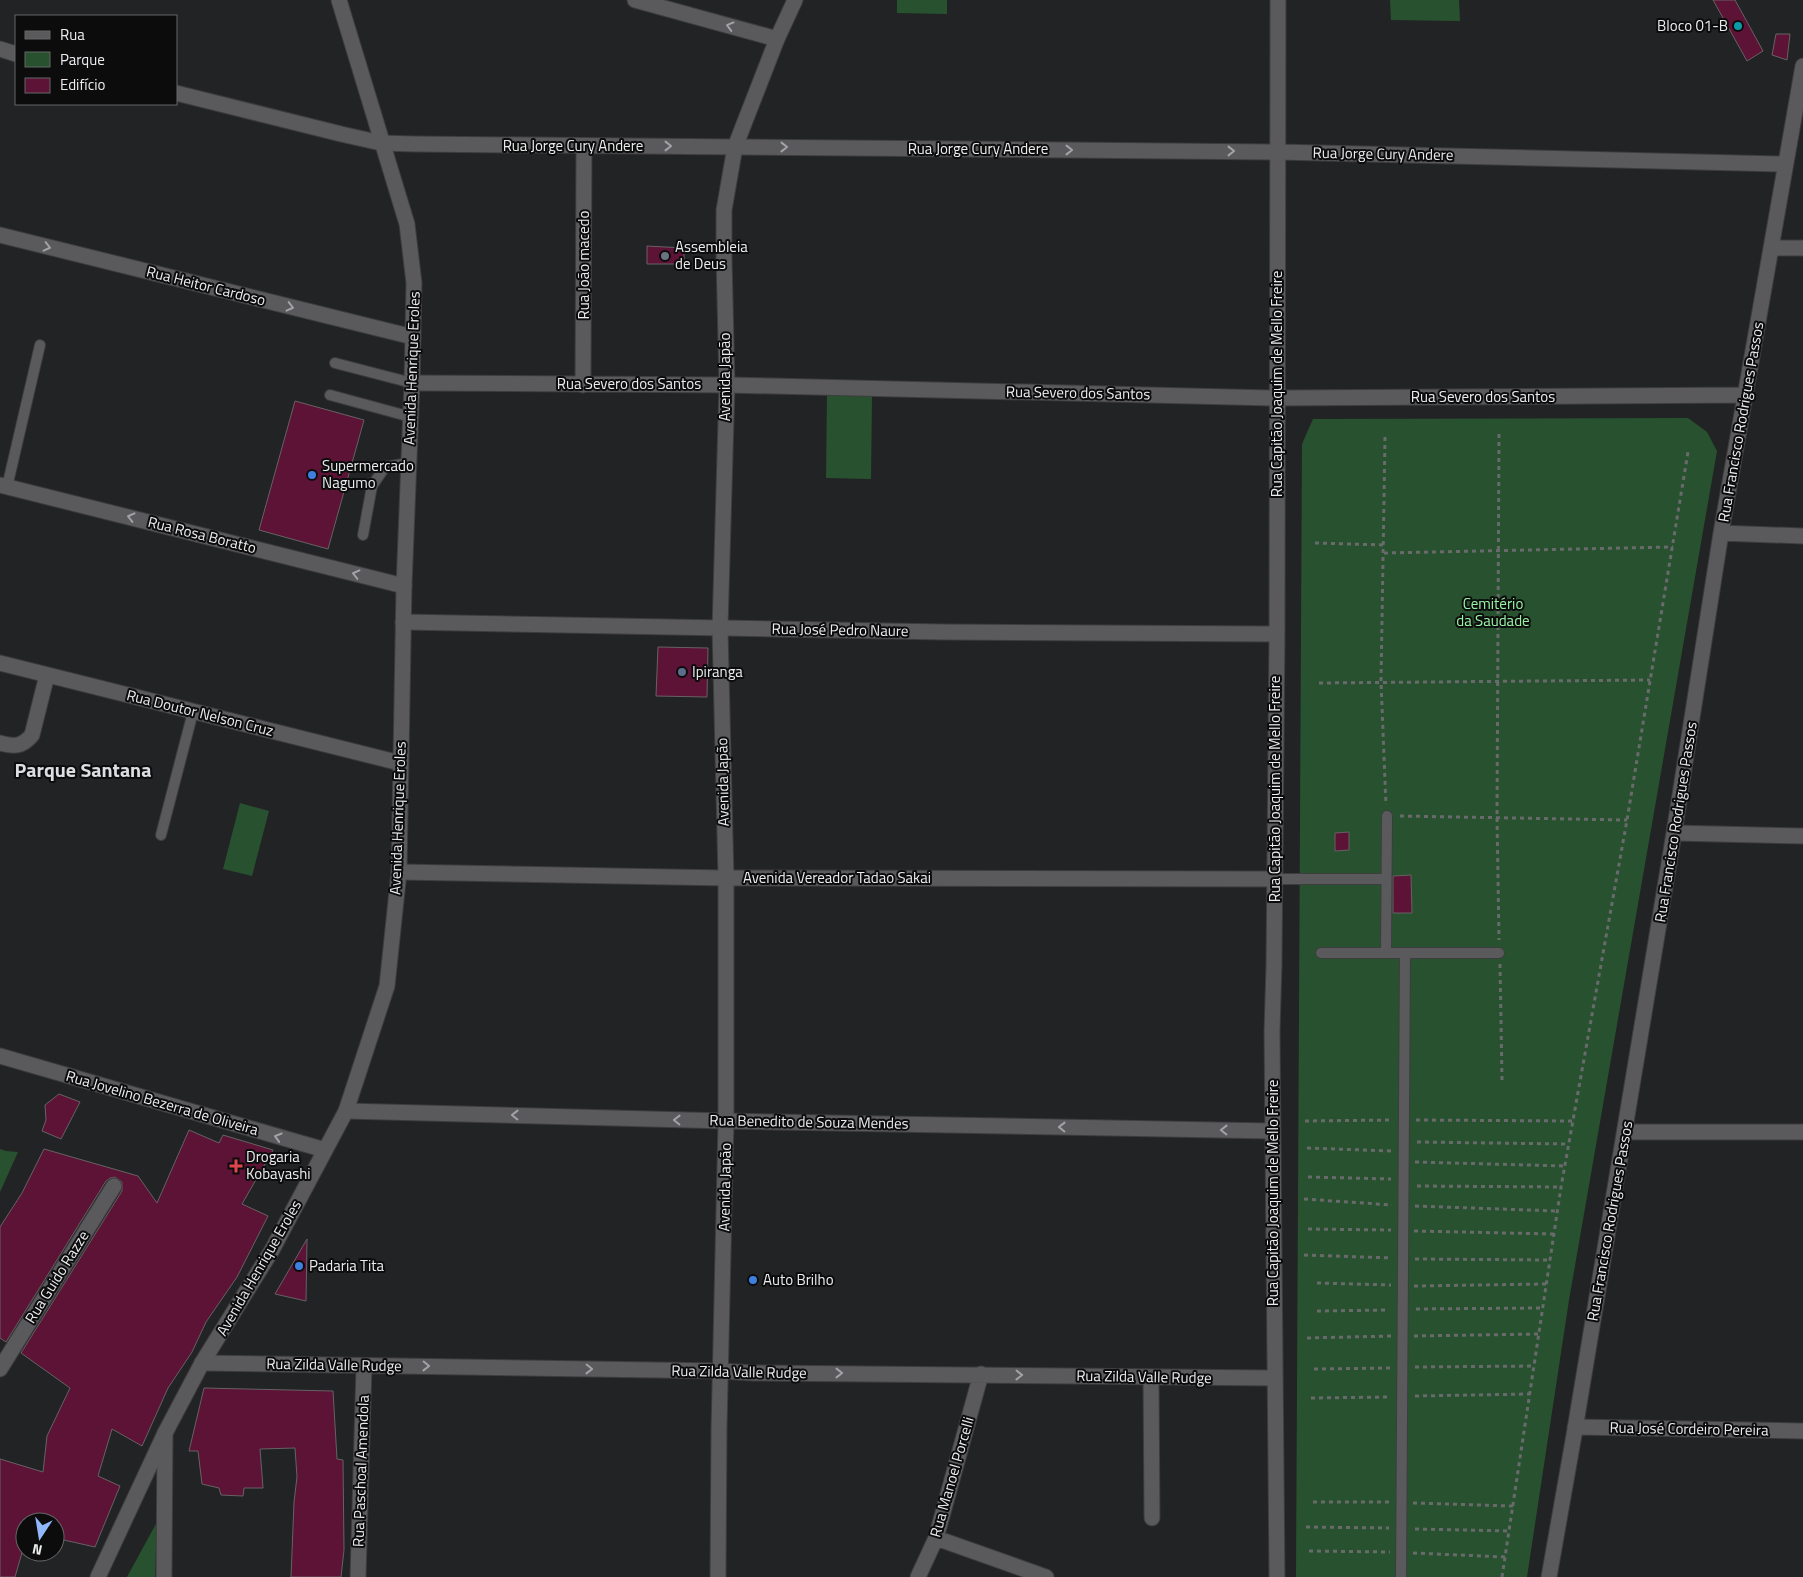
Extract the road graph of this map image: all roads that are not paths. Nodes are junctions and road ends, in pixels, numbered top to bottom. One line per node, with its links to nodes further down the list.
1 (339, 0): 11 (street, Avenida Henrique Eroles)
2 (634, 0): 5 (street, one-way to 2)
3 (795, 0): 5 (street, Avenida Japão)
4 (1278, 0): 14 (street, Rua Capitão Joaquim de Mello Freire)
5 (777, 39): 13 (street, Avenida Japão)
6 (0, 50): 7 (street)
7 (15, 54)
8 (1803, 66): 10 (street, Rua Francisco Rodrigues Passos)
9 (178, 93): 11 (street, Rua Jorge Cury Andere)
10 (1800, 101): 15 (street, Rua Francisco Rodrigues Passos)
11 (382, 143): 12 (street, Rua Jorge Cury Andere); 19 (street, Avenida Henrique Eroles)
12 (584, 146): 13 (street, Rua Jorge Cury Andere, one-way to 13); 23 (street, Rua João macedo)
13 (735, 147): 14 (street, Rua Jorge Cury Andere, one-way to 14); 24 (street, Avenida Japão)
14 (1278, 152): 15 (street, Rua Jorge Cury Andere); 27 (street, Rua Capitão Joaquim de Mello Freire)
15 (1785, 164): 17 (street, Rua Francisco Rodrigues Passos)
16 (0, 235): 19 (street, Rua Heitor Cardoso, one-way to 19)
17 (1772, 248): 18 (street); 26 (street, Rua Francisco Rodrigues Passos)
18 (1803, 248)
19 (413, 337): 22 (street, Avenida Henrique Eroles)
20 (40, 345): 30 (lane)
21 (335, 363): 22 (lane)
22 (412, 383): 23 (street, Rua Severo dos Santos); 28 (street, Avenida Henrique Eroles)
23 (583, 384): 24 (street, Rua Severo dos Santos)
24 (727, 384): 27 (street, Rua Severo dos Santos); 36 (street, Avenida Japão)
25 (330, 395): 28 (lane)
26 (1744, 395): 27 (street, Rua Severo dos Santos); 31 (street, Rua Francisco Rodrigues Passos)
27 (1277, 398): 37 (street, Rua Capitão Joaquim de Mello Freire)
28 (411, 417): 29 (street, Avenida Henrique Eroles)
29 (409, 463): 32 (lane); 34 (street, Avenida Henrique Eroles)
30 (4, 486): 34 (street, Rua Rosa Boratto, one-way to 30)
31 (1721, 533): 33 (street); 44 (street, Rua Francisco Rodrigues Passos)
32 (363, 535)
33 (1803, 536)
34 (404, 586): 35 (street, Avenida Henrique Eroles)
35 (403, 622): 36 (street, Rua José Pedro Naure); 42 (street, Avenida Henrique Eroles)
36 (720, 628): 37 (street, Rua José Pedro Naure); 48 (street, Avenida Japão)
37 (1277, 634): 49 (street, Rua Capitão Joaquim de Mello Freire)
38 (0, 664): 39 (street, Rua Doutor Nelson Cruz)
39 (47, 675): 40 (street, Rua Doutor Nelson Cruz); 41 (street)
40 (193, 712): 42 (street, Rua Doutor Nelson Cruz); 45 (lane)
41 (0, 743)
42 (400, 763): 47 (street, Avenida Henrique Eroles)
43 (1387, 816): 50 (lane)
44 (1674, 833): 46 (street); 59 (street, Rua Francisco Rodrigues Passos)
45 (161, 835)
46 (1803, 836)
47 (399, 872): 48 (street, Avenida Vereador Tadao Sakai); 56 (street, Avenida Henrique Eroles)
48 (726, 878): 49 (street, Avenida Vereador Tadao Sakai); 57 (street, Avenida Japão)
49 (1275, 879): 50 (lane); 58 (street, Rua Capitão Joaquim de Mello Freire)
50 (1386, 879): 51 (lane)
51 (1386, 952): 52 (lane); 53 (lane)
52 (1321, 953)
53 (1405, 953): 54 (lane); 82 (lane)
54 (1499, 953)
55 (0, 1056): 61 (street, Rua Jovelino Bezerra de Oliveira, one-way to 55)
56 (346, 1111): 57 (street, Rua Benedito de Souza Mendes, one-way to 56); 61 (street, Avenida Henrique Eroles)
57 (726, 1121): 58 (street, Rua Benedito de Souza Mendes, one-way to 57); 66 (street, Avenida Japão)
58 (1273, 1131): 69 (street, Rua Capitão Joaquim de Mello Freire)
59 (1625, 1132): 60 (street); 70 (street, Rua Francisco Rodrigues Passos)
60 (1803, 1132)
61 (325, 1150): 63 (street, Avenida Henrique Eroles)
62 (114, 1186): 65 (street, Rua Guido Razze)
63 (202, 1363): 64 (street, Rua Zilda Valle Rudge); 72 (street, Avenida Henrique Eroles)
64 (364, 1366): 66 (street, Rua Zilda Valle Rudge, one-way to 66); 77 (street, Rua Paschoal Amendola)
65 (0, 1369)
66 (721, 1371): 67 (street, Rua Zilda Valle Rudge, one-way to 67); 78 (street, Avenida Japão)
67 (981, 1374): 68 (street, Rua Zilda Valle Rudge, one-way to 68); 74 (street, Rua Manoel Porcelli)
68 (1151, 1377): 69 (street, Rua Zilda Valle Rudge); 73 (street)
69 (1275, 1378): 81 (street, Rua Capitão Joaquim de Mello Freire)
70 (1575, 1427): 71 (street, Rua José Cordeiro Pereira); 83 (street, Rua Francisco Rodrigues Passos)
71 (1803, 1431)
72 (165, 1433): 75 (street, Avenida Henrique Eroles); 76 (street)
73 (1152, 1518)
74 (936, 1538): 79 (street, Rua Manoel Porcelli); 80 (street)
75 (98, 1577)
76 (164, 1577)
77 (358, 1577)
78 (718, 1577)
79 (918, 1577)
80 (1046, 1577)
81 (1277, 1577)
82 (1401, 1577)
83 (1549, 1577)

